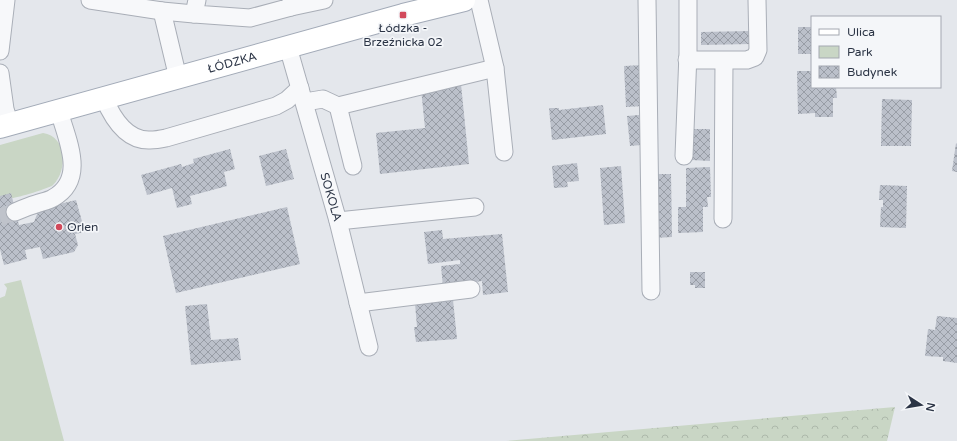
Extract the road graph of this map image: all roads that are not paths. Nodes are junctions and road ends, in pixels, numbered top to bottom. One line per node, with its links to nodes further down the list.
1 (6, 0): 13 (street)
2 (90, 0): 11 (street)
3 (324, 0): 9 (street)
4 (464, 0): 12 (main road, ŁÓDZKA)
5 (479, 0): 16 (street)
6 (647, 0): 32 (street)
7 (688, 0): 14 (street)
8 (757, 0): 15 (street)
9 (291, 4): 10 (street)
10 (195, 7): 11 (street)
11 (162, 11): 18 (street)
12 (288, 47): 18 (main road, ŁÓDZKA); 19 (street, SOKOLA)
13 (0, 52)
14 (688, 60): 15 (street); 25 (street)
15 (724, 61): 29 (street)
16 (495, 68): 21 (street); 24 (street)
17 (0, 73): 23 (street)
18 (178, 78): 20 (main road, ŁÓDZKA)
19 (302, 95): 20 (street); 21 (street); 30 (street, SOKOLA)
20 (104, 98): 22 (main road, ŁÓDZKA)
21 (338, 106): 26 (street)
22 (59, 111): 23 (main road, ŁÓDZKA); 28 (street)
23 (5, 126)
24 (504, 152)
25 (684, 156)
26 (353, 166)
27 (474, 207): 30 (street)
28 (16, 212)
29 (723, 219)
30 (338, 221): 33 (street, SOKOLA)
31 (471, 289): 33 (street)
32 (651, 291)
33 (358, 303): 34 (street, SOKOLA)
34 (369, 347)

